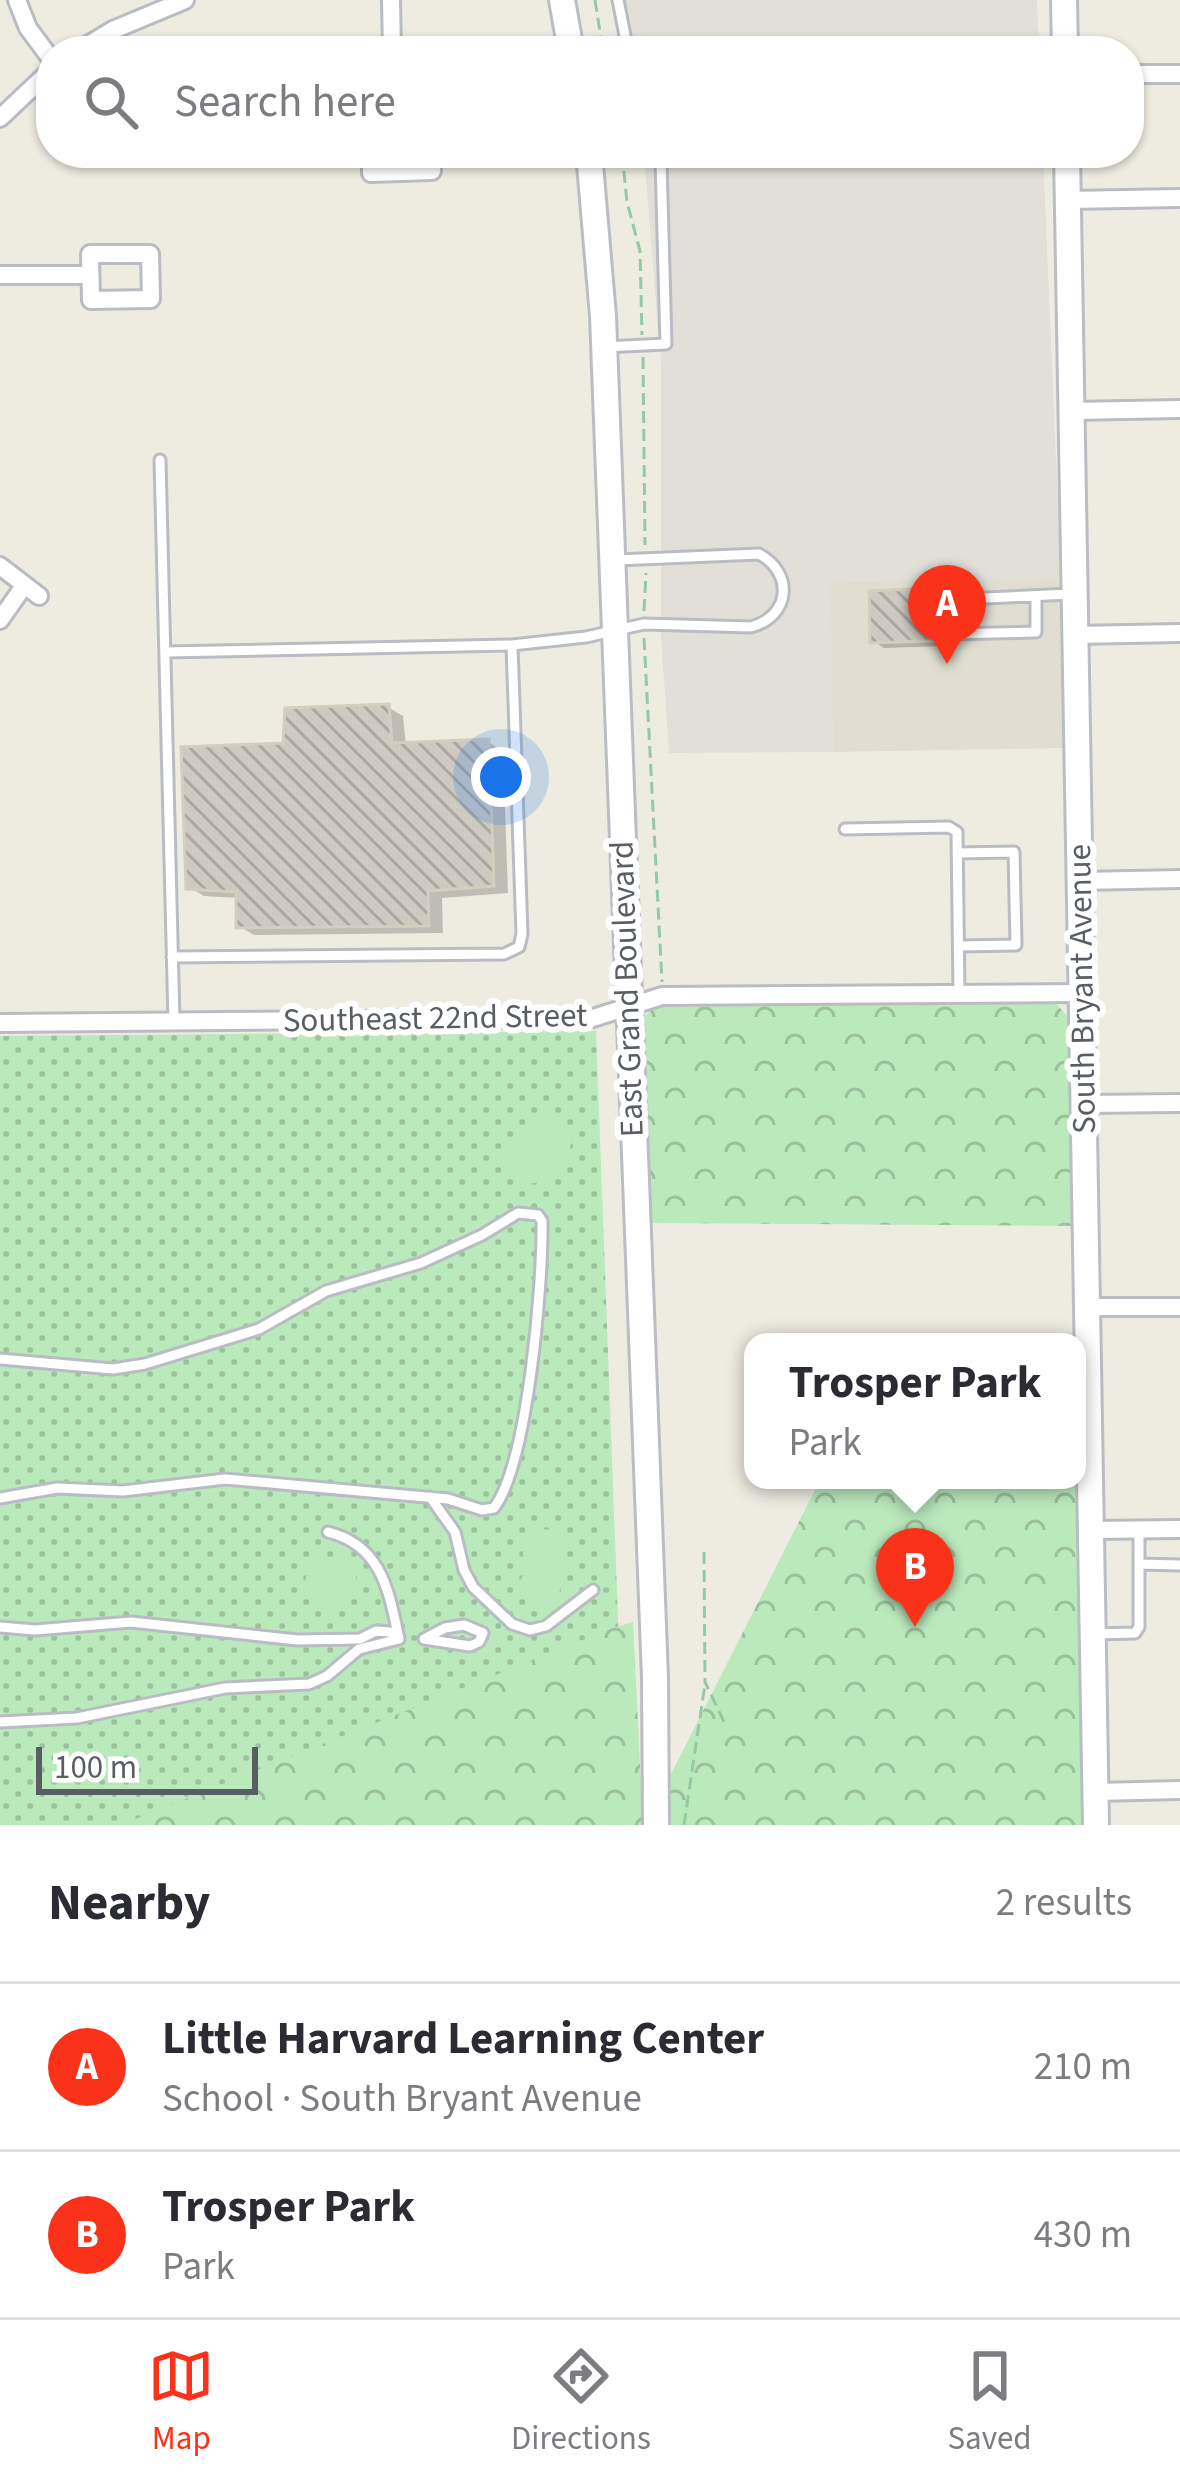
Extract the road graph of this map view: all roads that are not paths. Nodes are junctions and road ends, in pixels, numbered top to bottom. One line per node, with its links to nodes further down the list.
1 (17, 0): 12 (street)
2 (185, 0): 7 (street)
3 (391, 0): 8 (street)
4 (618, 0): 10 (lane)
5 (1064, 0): 11 (street)
6 (569, 1): 9 (street)
7 (102, 36)
8 (392, 36)
9 (571, 36)
10 (625, 36)
11 (1065, 36)
12 (36, 39)
13 (1144, 74): 14 (street)
14 (1180, 74)
15 (36, 84): 16 (street)
16 (0, 118)
17 (371, 168): 18 (street)
18 (432, 168)
19 (590, 168): 26 (street, East Grand Boulevard)
20 (662, 168): 26 (lane)
21 (1067, 168): 23 (street, South Bryant Avenue)
22 (1180, 198): 23 (street)
23 (1068, 200): 28 (street, South Bryant Avenue)
24 (91, 274): 24 (street); 25 (street)
25 (0, 275)
26 (604, 347): 30 (street, East Grand Boulevard)
27 (1180, 409): 28 (street)
28 (1071, 411): 32 (street, South Bryant Avenue)
29 (160, 460): 39 (lane)
30 (612, 561): 35 (street, East Grand Boulevard); 35 (lane)
31 (0, 566): 34 (street)
32 (1075, 594): 33 (lane); 37 (street, South Bryant Avenue)
33 (1036, 598): 33 (lane)
34 (0, 620)
35 (614, 628): 38 (lane); 48 (street, East Grand Boulevard)
36 (1180, 633): 37 (street)
37 (1076, 635): 43 (street, South Bryant Avenue)
38 (512, 646): 39 (lane); 45 (lane)
39 (164, 652): 45 (lane)
40 (845, 829): 41 (lane)
41 (957, 853): 44 (lane); 44 (lane)
42 (1180, 879): 43 (street)
43 (1081, 881): 46 (street, South Bryant Avenue)
44 (960, 946): 47 (lane)
45 (172, 957): 49 (lane)
46 (1084, 993): 47 (street, Southeast 22nd Street); 52 (street, South Bryant Avenue)
47 (959, 994): 48 (street, Southeast 22nd Street)
48 (628, 1009): 49 (street, Southeast 22nd Street); 72 (street, East Grand Boulevard)
49 (174, 1021): 50 (street, Southeast 22nd Street)
50 (0, 1023)
51 (1180, 1103): 52 (street)
52 (1084, 1104): 53 (street, South Bryant Avenue)
53 (1088, 1307): 54 (street); 60 (street, South Bryant Avenue)
54 (1180, 1307)
55 (0, 1359): 56 (lane)
56 (430, 1497): 57 (lane); 64 (lane)
57 (0, 1498)
58 (1138, 1529): 59 (street); 60 (street); 62 (lane)
59 (1180, 1529)
60 (1091, 1530): 66 (street, South Bryant Avenue)
61 (328, 1532): 67 (lane)
62 (1139, 1564): 63 (lane); 66 (lane)
63 (1180, 1565)
64 (593, 1591)
65 (0, 1627): 67 (lane)
66 (1093, 1634): 71 (street, South Bryant Avenue)
67 (399, 1639): 69 (lane)
68 (424, 1639): 68 (lane)
69 (0, 1722)
70 (1180, 1790): 71 (street)
71 (1096, 1792): 73 (street, South Bryant Avenue)
72 (656, 1825)
73 (1096, 1825)

